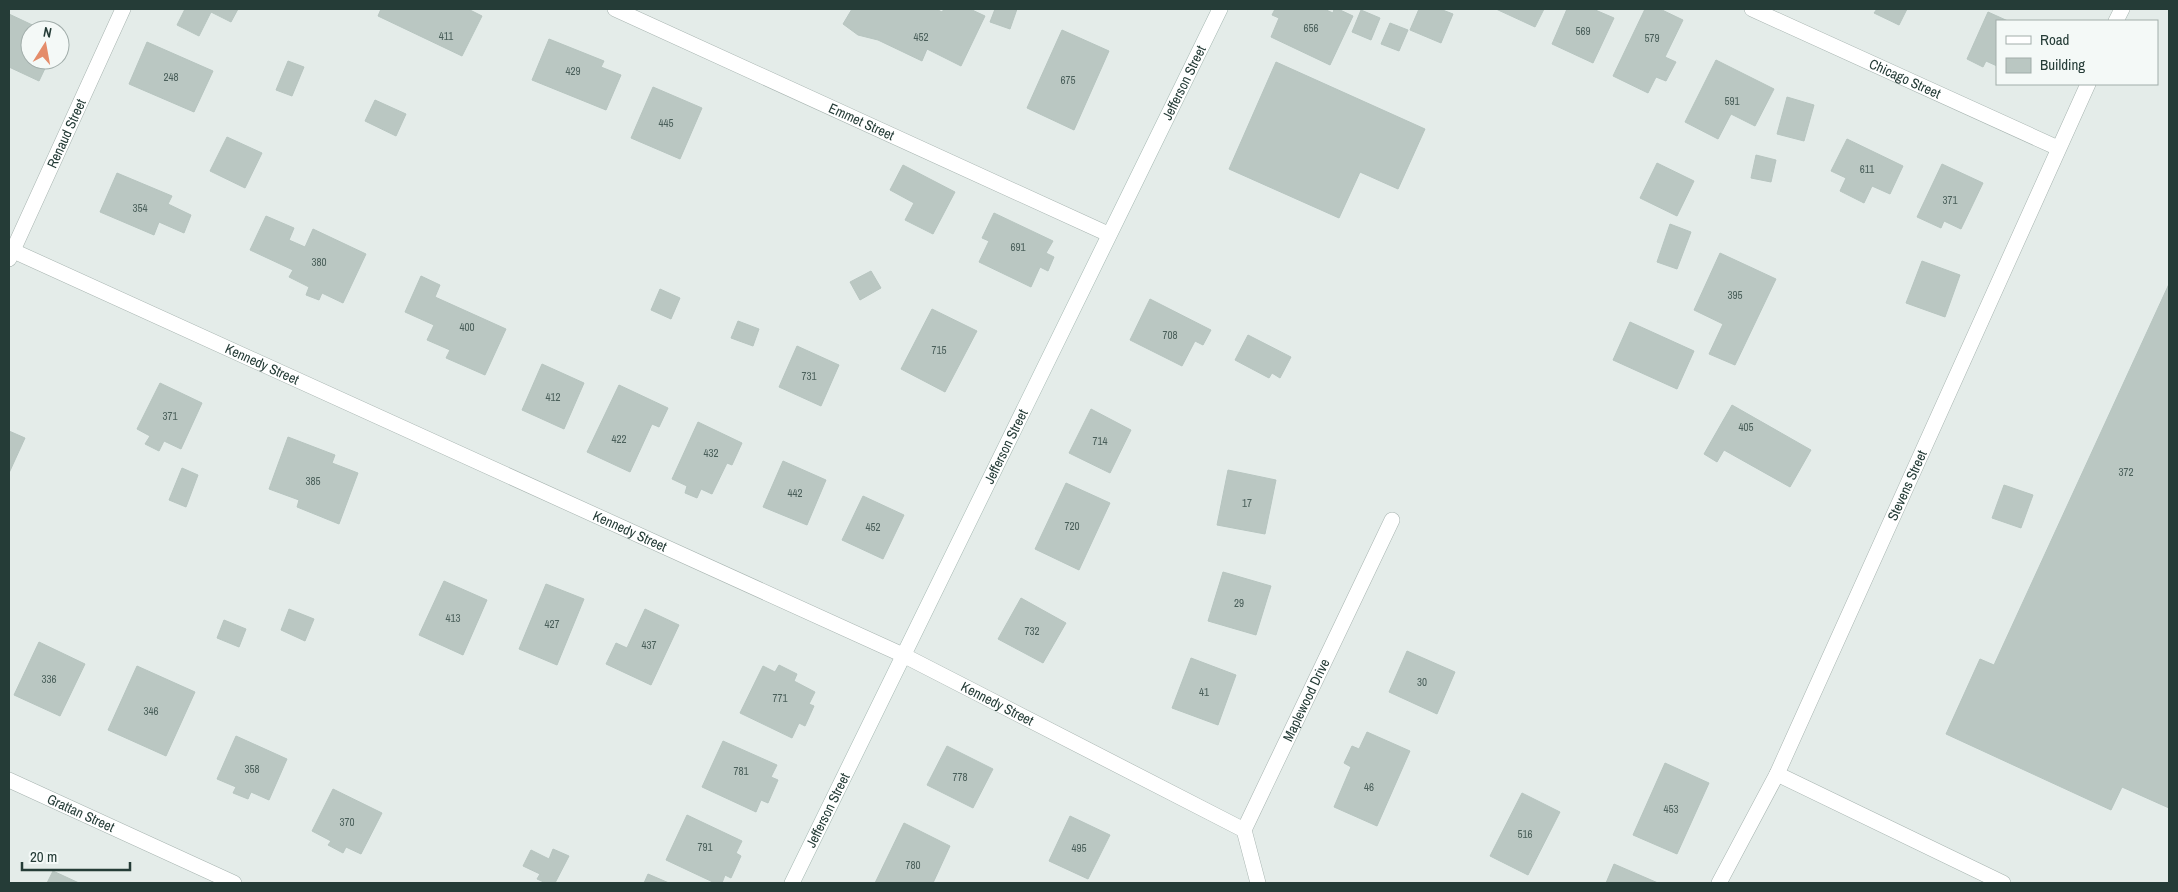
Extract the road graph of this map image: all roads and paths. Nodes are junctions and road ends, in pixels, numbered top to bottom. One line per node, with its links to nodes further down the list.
1 (123, 9): 8 (street, Renaud Street)
2 (615, 9): 7 (street, Emmet Street)
3 (1220, 9): 7 (street, Jefferson Street)
4 (1752, 9): 6 (street, Chicago Street)
5 (2088, 85): 6 (street, Stevens Street)
6 (2058, 148): 11 (street, Stevens Street)
7 (1108, 234): 10 (street, Jefferson Street)
8 (10, 253): 10 (street, Kennedy Street)
9 (1392, 520): 13 (street, Maplewood Drive)
10 (903, 655): 13 (street, Kennedy Street); 15 (street, Jefferson Street)
11 (1777, 774): 17 (street, Stevens Street); 18 (street)
12 (9, 780): 14 (street, Grattan Street)
13 (1244, 830): 16 (street)
14 (234, 883)
15 (792, 883)
16 (1258, 883)
17 (1719, 883)
18 (2003, 883)

